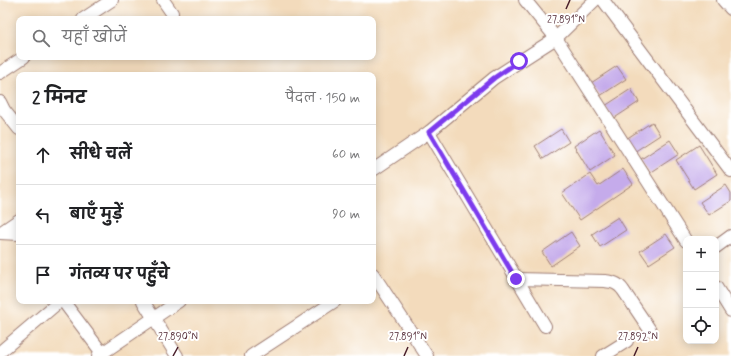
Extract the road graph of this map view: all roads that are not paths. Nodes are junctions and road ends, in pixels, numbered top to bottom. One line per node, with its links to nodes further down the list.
1 (112, 0): 9 (street)
2 (163, 0): 8 (street)
3 (525, 0): 10 (street)
4 (595, 0): 10 (street)
5 (603, 0): 17 (street)
6 (723, 0): 7 (street)
7 (731, 9)
8 (172, 13)
9 (88, 16)
10 (556, 38): 15 (street); 21 (street)
11 (20, 60): 12 (street)
12 (0, 73)
13 (1, 109): 14 (street)
14 (16, 126)
15 (429, 132): 16 (street); 24 (street)
16 (376, 168)
17 (731, 172)
18 (16, 222): 19 (street)
19 (0, 233): 20 (street)
20 (16, 234)
21 (683, 236)
22 (731, 236): 23 (street)
23 (719, 244)
24 (516, 279): 34 (street); 35 (street)
25 (376, 280): 42 (street)
26 (719, 292): 32 (street)
27 (56, 304): 38 (street)
28 (65, 304): 39 (street)
29 (145, 304): 33 (street)
30 (175, 304): 33 (street)
31 (331, 304): 37 (street)
32 (731, 311)
33 (154, 318): 39 (street); 40 (street)
34 (545, 326)
35 (650, 330)
36 (627, 341): 43 (street)
37 (268, 351): 41 (street)
38 (0, 352)
39 (100, 355)
40 (177, 356)
41 (250, 356)
42 (427, 356)
43 (604, 356)

